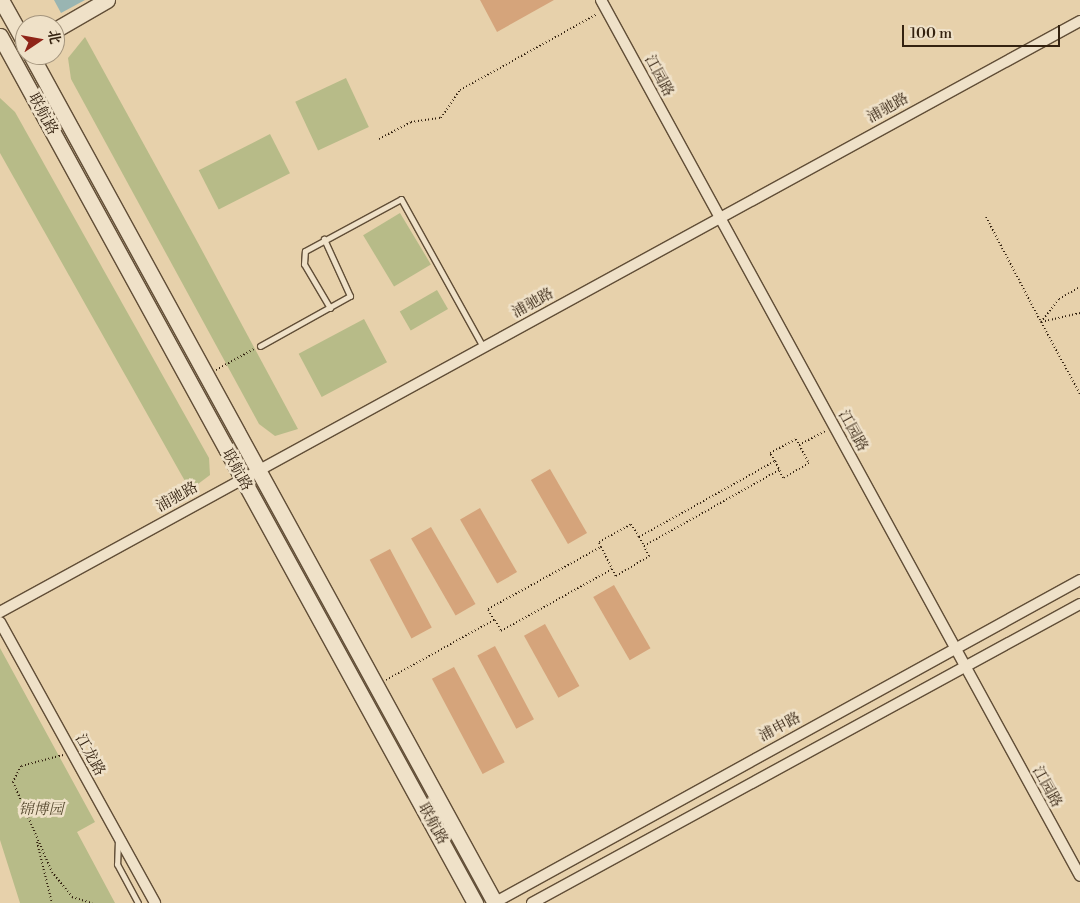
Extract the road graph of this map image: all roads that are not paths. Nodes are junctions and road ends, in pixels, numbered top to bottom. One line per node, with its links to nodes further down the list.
1 (107, 0): 5 (street)
2 (601, 0): 8 (street, 江园路)
3 (2, 2): 6 (street, 联航路)
4 (1080, 21): 8 (street, 浦驰路)
5 (65, 24)
6 (13, 48): 14 (street, 联航路)
7 (36, 65): 13 (street, 联航路)
8 (719, 219): 12 (street, 浦驰路); 19 (street, 江园路)
9 (324, 239): 10 (lane); 10 (lane); 12 (lane)
10 (330, 308): 11 (lane)
11 (260, 346)
12 (483, 348): 13 (street, 浦驰路)
13 (258, 469): 14 (street, 浦驰路); 26 (street, 联航路)
14 (241, 478): 17 (street, 浦驰路); 25 (street, 联航路)
15 (1080, 580): 19 (street, 浦申路)
16 (1080, 604): 20 (street)
17 (0, 612)
18 (0, 622): 21 (street, 江龙路)
19 (955, 650): 20 (street, 江园路); 26 (street, 浦申路)
20 (965, 668): 22 (street, 江园路); 27 (street)
21 (118, 836): 23 (lane); 24 (street, 江龙路)
22 (1080, 876)
23 (138, 903)
24 (155, 903)
25 (475, 903)
26 (495, 903)
27 (532, 903)

